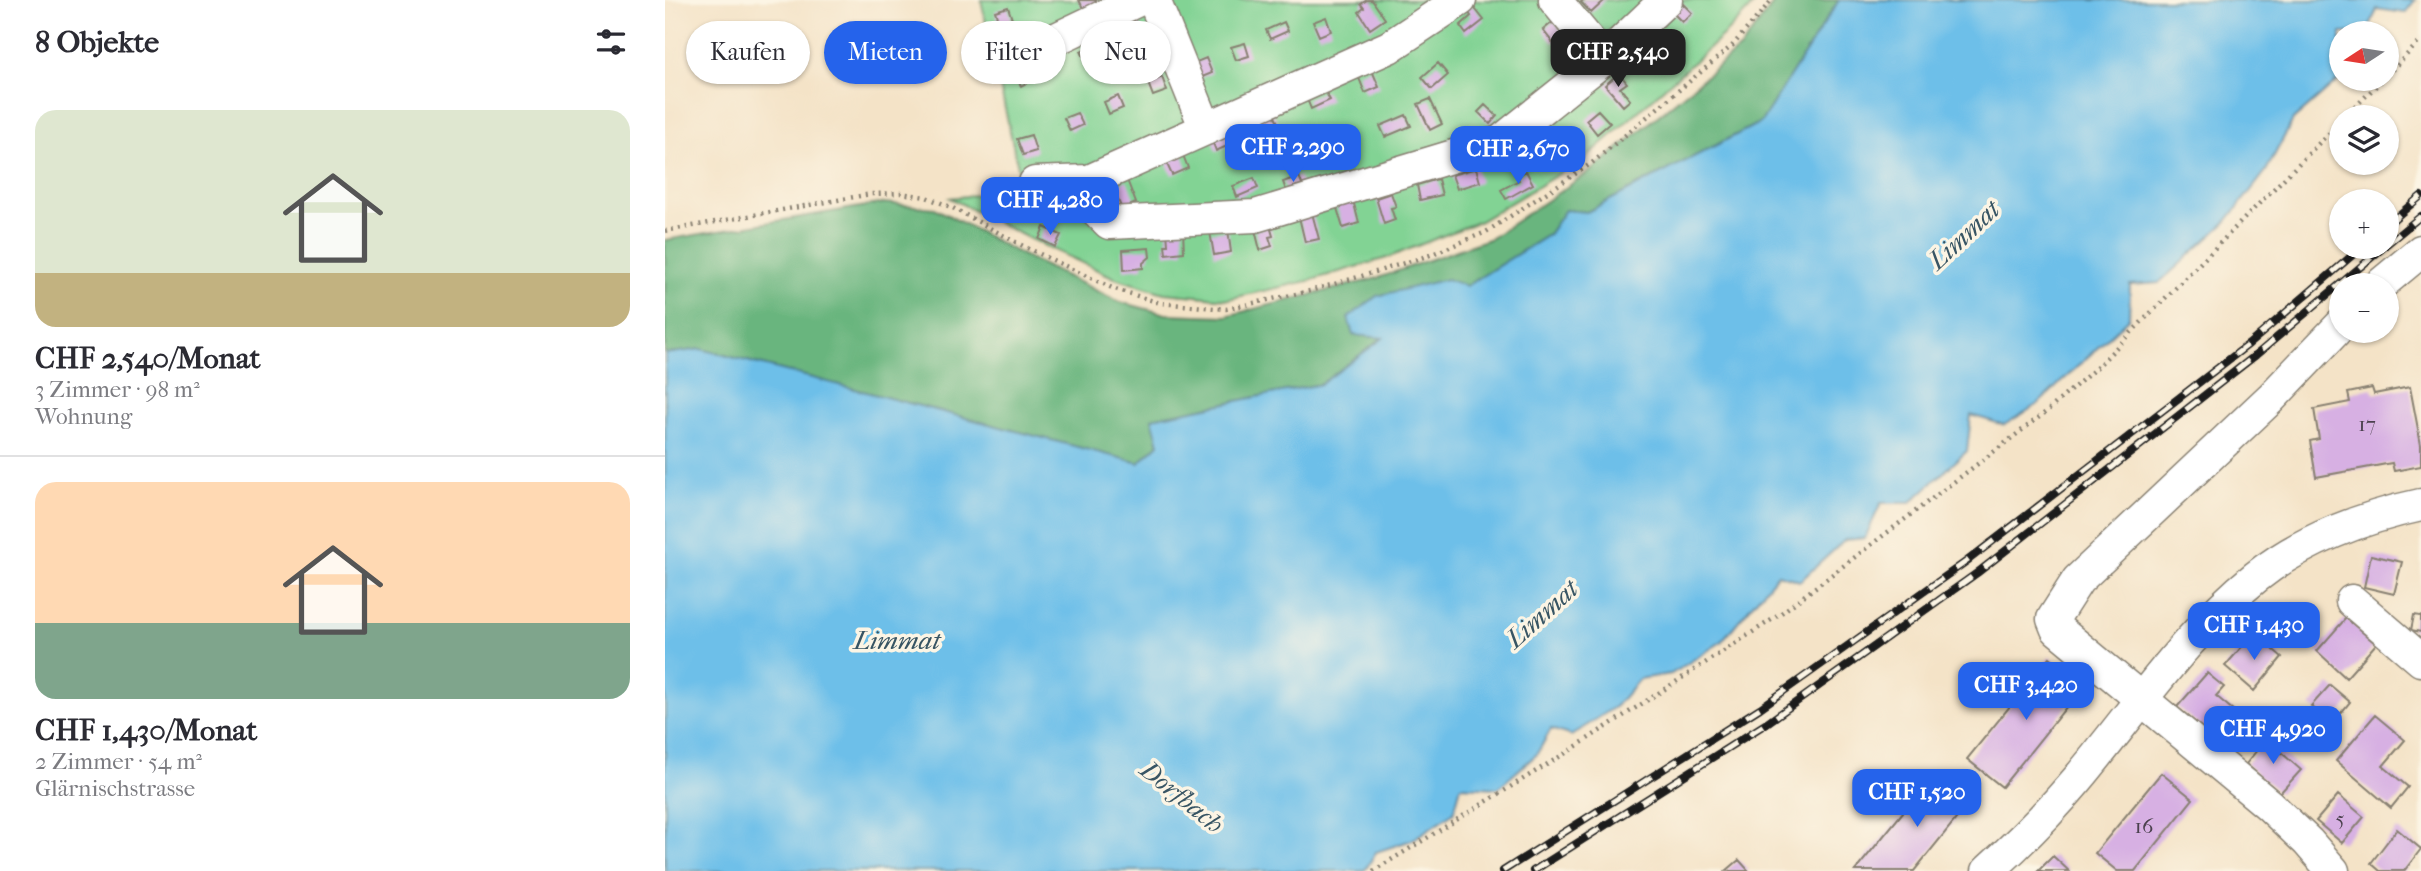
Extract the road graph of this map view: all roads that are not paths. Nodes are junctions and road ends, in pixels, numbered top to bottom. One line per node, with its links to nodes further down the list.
1 (1154, 0): 8 (street)
2 (1460, 0): 8 (street)
3 (1555, 0): 7 (street)
4 (1666, 0): 7 (street)
5 (1125, 3): 6 (street)
6 (1066, 33)
7 (1604, 59): 9 (street)
8 (1206, 129): 9 (street)
9 (1089, 181): 10 (street)
10 (1035, 183)
11 (2421, 251): 12 (street)
12 (2394, 273)
13 (2329, 338): 17 (street)
14 (2421, 505): 17 (street)
15 (2352, 601): 16 (street)
16 (2421, 660)
17 (2141, 700): 18 (street); 19 (street)
18 (1988, 871)
19 (2333, 871)

